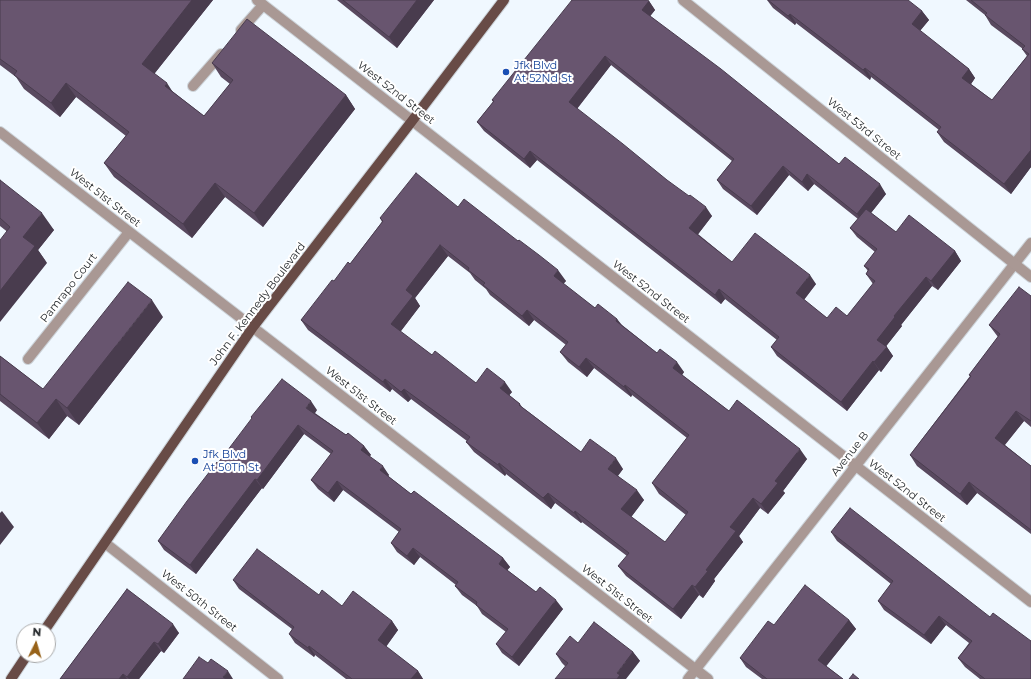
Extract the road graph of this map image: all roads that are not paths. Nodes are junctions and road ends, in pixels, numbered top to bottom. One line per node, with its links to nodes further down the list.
1 (504, 0): 7 (main road, John F. Kennedy Boulevard)
2 (683, 0): 11 (street, West 53rd Street)
3 (260, 2): 4 (street); 7 (street, West 52nd Street)
4 (236, 36)
5 (227, 47): 6 (street)
6 (193, 86)
7 (412, 121): 13 (main road, John F. Kennedy Boulevard); 15 (street, West 52nd Street)
8 (0, 132): 9 (street, West 51st Street)
9 (129, 232): 13 (street, West 51st Street); 14 (street, Pamrapo Court)
10 (1031, 243): 11 (street, Avenue B)
11 (1014, 264): 12 (street, West 53rd Street); 15 (street, Avenue B)
12 (1031, 277)
13 (253, 327): 16 (main road, John F. Kennedy Boulevard); 20 (street, West 51st Street)
14 (28, 359)
15 (856, 466): 17 (street, West 52nd Street); 20 (street, Avenue B)
16 (105, 543): 18 (main road, John F. Kennedy Boulevard); 22 (street, West 50th Street)
17 (1031, 602)
18 (50, 623)
19 (22, 663): 21 (main road)
20 (696, 670): 23 (street, Avenue B); 24 (street, West 51st Street)
21 (11, 679)
22 (278, 679)
23 (688, 679)
24 (708, 679)

